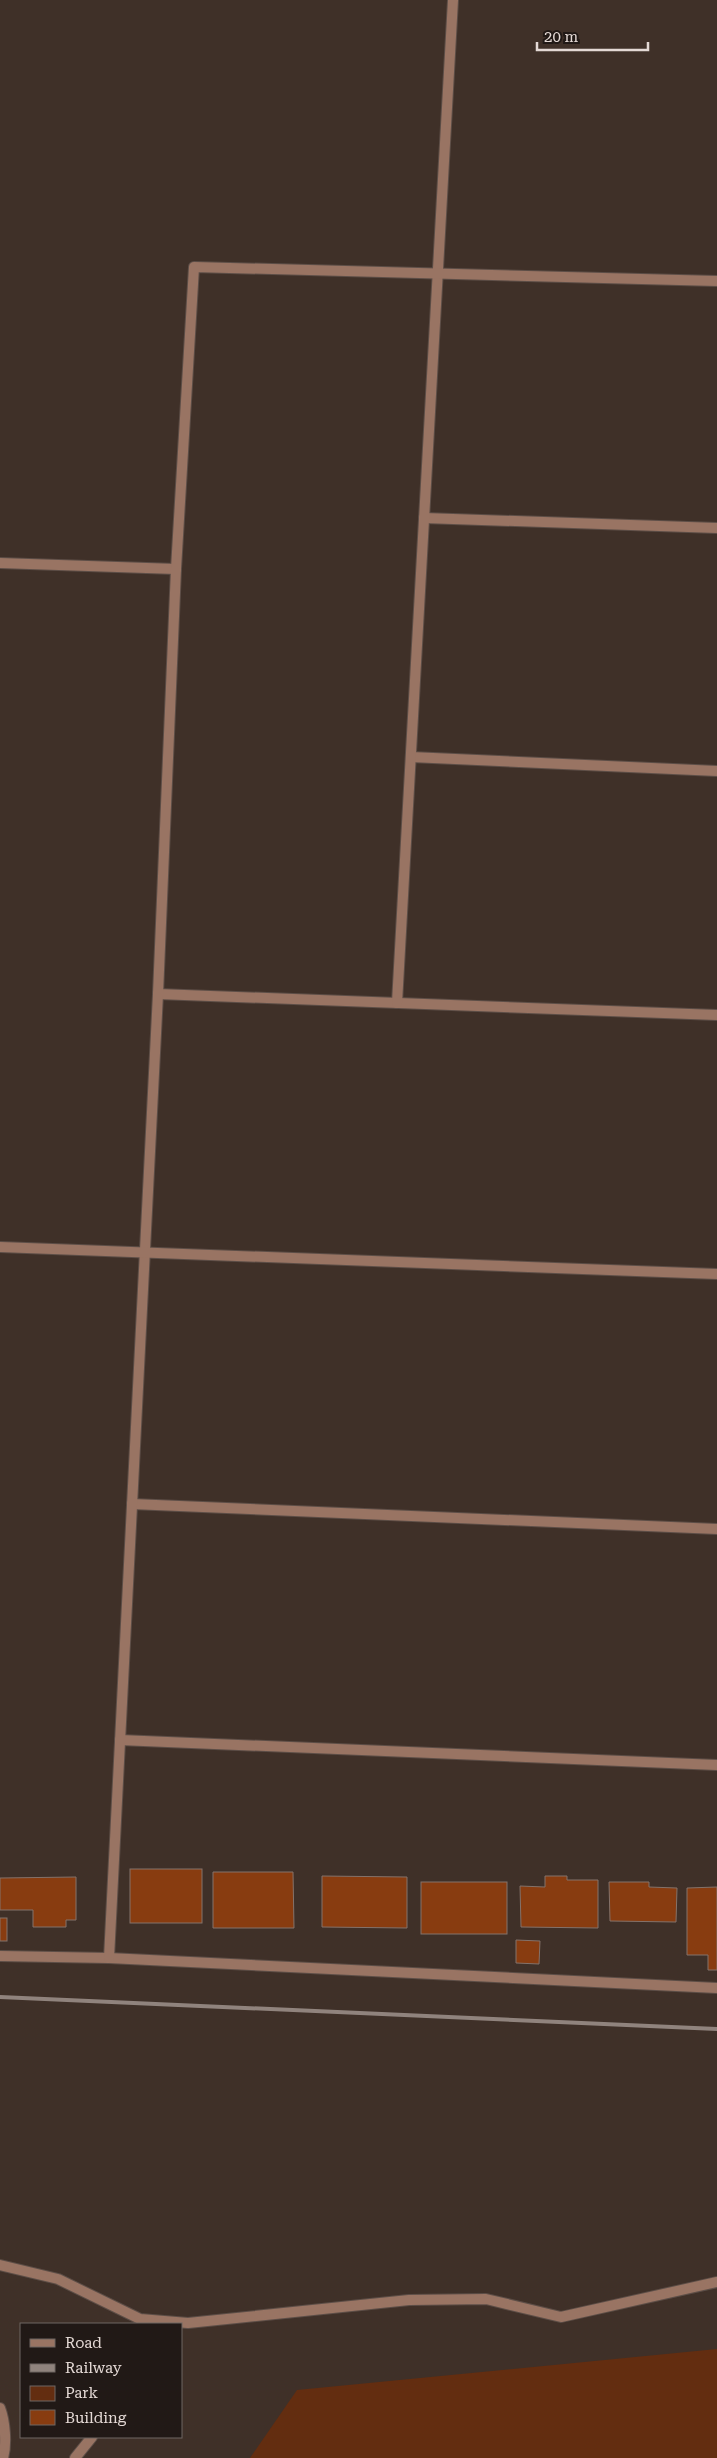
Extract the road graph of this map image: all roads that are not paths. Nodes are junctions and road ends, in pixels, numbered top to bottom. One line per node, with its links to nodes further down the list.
1 (452, 0): 2 (street)
2 (438, 273): 3 (street); 4 (street); 7 (street)
3 (717, 281)
4 (424, 518): 5 (street); 8 (street)
5 (717, 528)
6 (0, 563): 7 (street)
7 (176, 569): 10 (street)
8 (411, 757): 9 (street); 11 (street)
9 (717, 771)
10 (158, 994): 11 (street); 14 (street)
11 (397, 1003): 12 (street)
12 (717, 1015)
13 (0, 1246): 14 (street)
14 (145, 1251): 15 (street); 16 (street)
15 (717, 1274)
16 (132, 1504): 17 (street); 18 (street)
17 (717, 1529)
18 (120, 1740): 19 (street); 21 (street)
19 (717, 1765)
20 (0, 1956): 21 (street)
21 (108, 1958): 22 (street)
22 (717, 1988)
23 (0, 2265): 25 (street)
24 (717, 2282): 25 (street)
25 (139, 2322)
26 (0, 2408): 28 (street)
27 (91, 2438): 29 (street)
28 (2, 2458)
29 (75, 2458)

